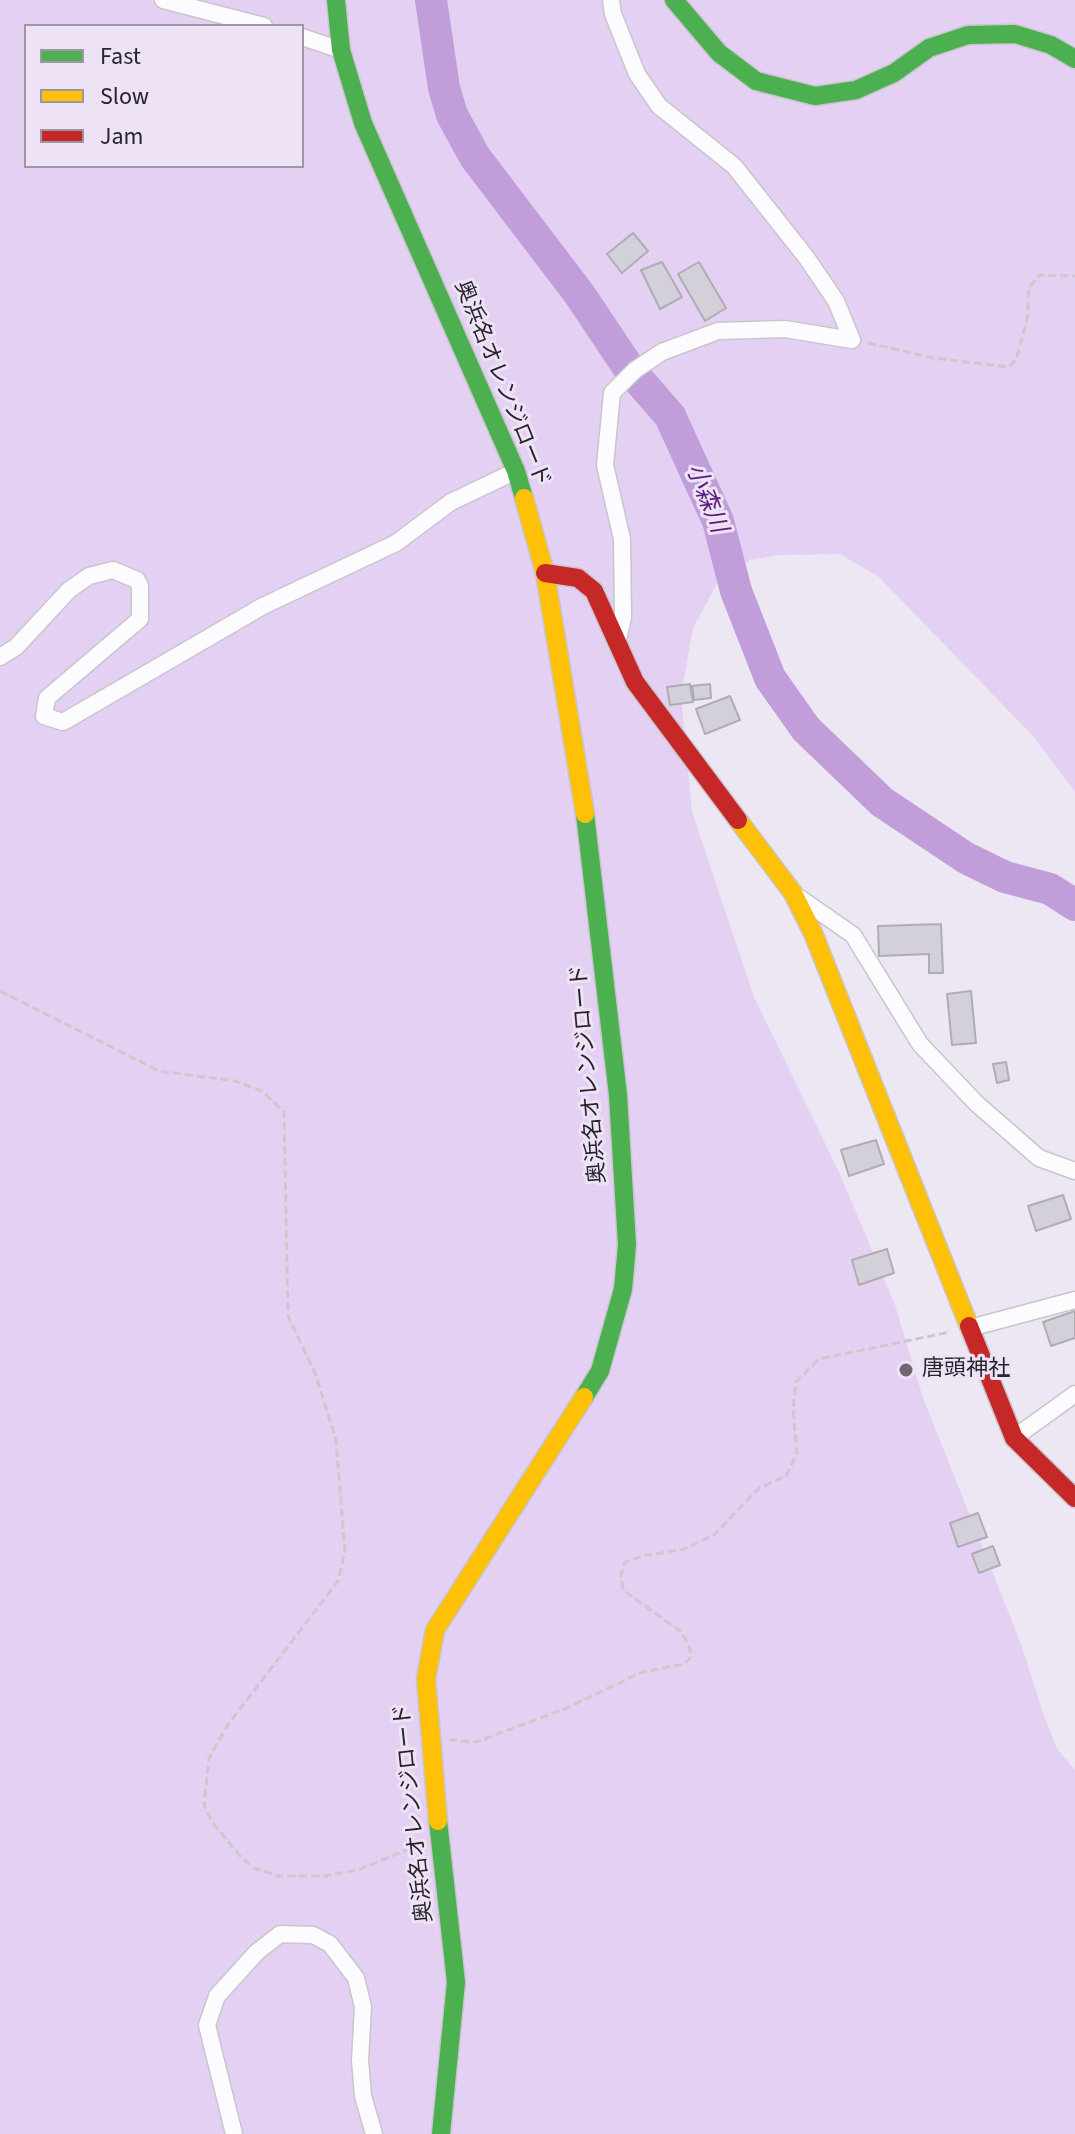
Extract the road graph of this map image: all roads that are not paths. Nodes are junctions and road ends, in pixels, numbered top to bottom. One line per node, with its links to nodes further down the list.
1 (163, 0): 5 (street)
2 (336, 0): 7 (street, 奥浜名オレンジロード)
3 (611, 0): 11 (street)
4 (674, 0): 8 (street)
5 (256, 24)
6 (304, 38): 7 (street)
7 (341, 50): 9 (street, 奥浜名オレンジロード)
8 (1075, 59)
9 (516, 471): 10 (street, 奥浜名オレンジロード); 12 (street)
10 (545, 573): 11 (street); 22 (street, 奥浜名オレンジロード)
11 (616, 646): 13 (street)
12 (0, 657)
13 (793, 893): 14 (street); 16 (street)
14 (1075, 1171)
15 (1075, 1300): 16 (street)
16 (970, 1328): 18 (street)
17 (1075, 1394): 18 (street)
18 (1014, 1438): 19 (street)
19 (1075, 1498)
20 (234, 2134): 21 (street)
21 (374, 2134)
22 (441, 2134)

